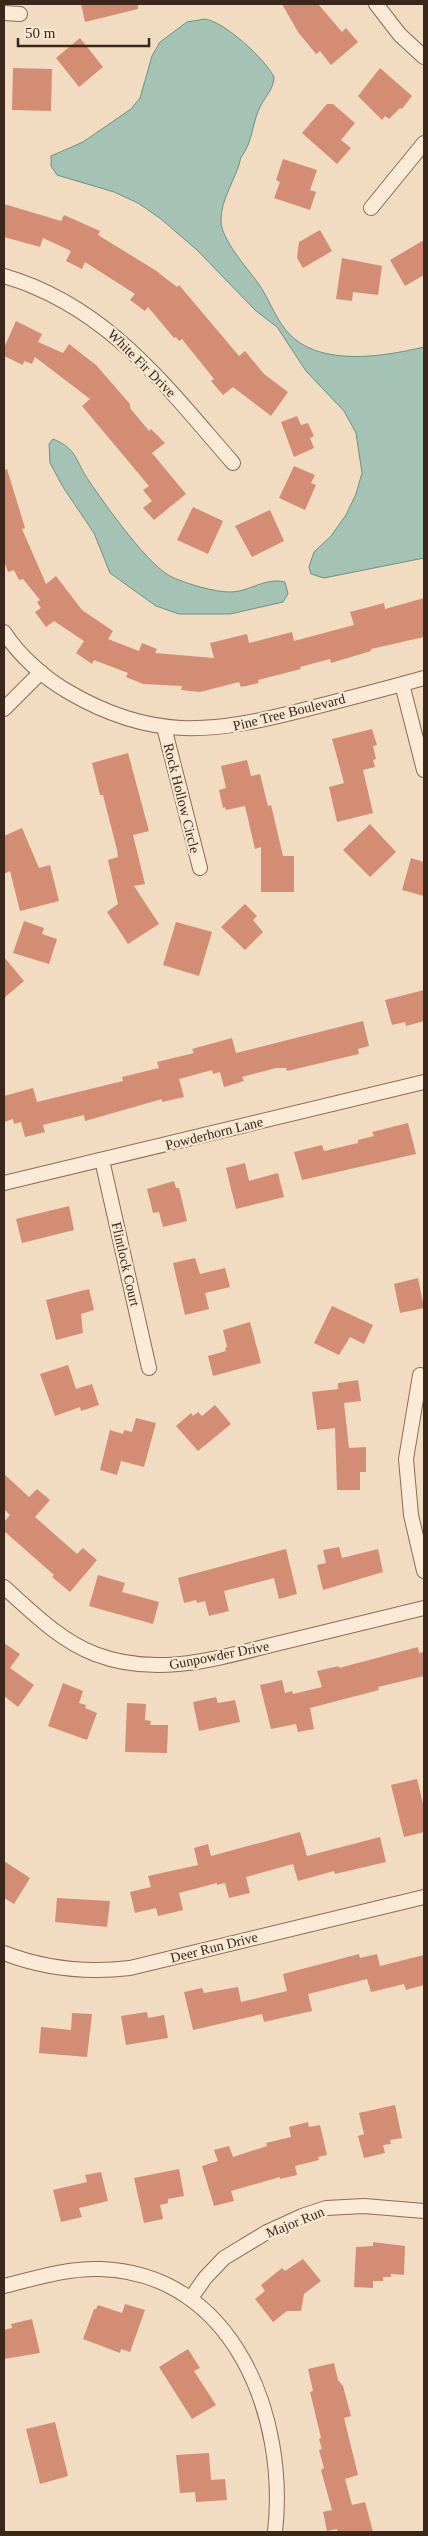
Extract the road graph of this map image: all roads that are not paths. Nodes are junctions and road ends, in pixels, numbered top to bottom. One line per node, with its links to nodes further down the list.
1 (376, 4): 4 (street)
2 (4, 13): 3 (street)
3 (20, 14)
4 (424, 57)
5 (424, 142): 6 (street)
6 (371, 208)
7 (4, 276): 8 (street, White Fir Drive)
8 (233, 463)
9 (4, 632): 10 (street, Pine Tree Boulevard)
10 (41, 672): 13 (street); 14 (street, Pine Tree Boulevard)
11 (424, 678): 12 (street, Pine Tree Boulevard)
12 (402, 684): 14 (street, Pine Tree Boulevard); 15 (street)
13 (4, 709)
14 (164, 727): 16 (street, Rock Hollow Circle)
15 (424, 770)
16 (200, 868)
17 (424, 1082): 18 (street, Powderhorn Lane)
18 (102, 1160): 19 (street, Powderhorn Lane); 20 (street, Flintlock Court)
19 (4, 1183)
20 (150, 1368)
21 (420, 1376): 22 (street)
22 (424, 1571)
23 (4, 1587): 24 (street, Gunpowder Drive)
24 (424, 1608)
25 (424, 1897): 26 (street, Deer Run Drive)
26 (4, 1953)
27 (424, 2211): 29 (street, Major Run)
28 (4, 2286): 29 (street)
29 (191, 2298): 30 (street)
30 (275, 2532)

